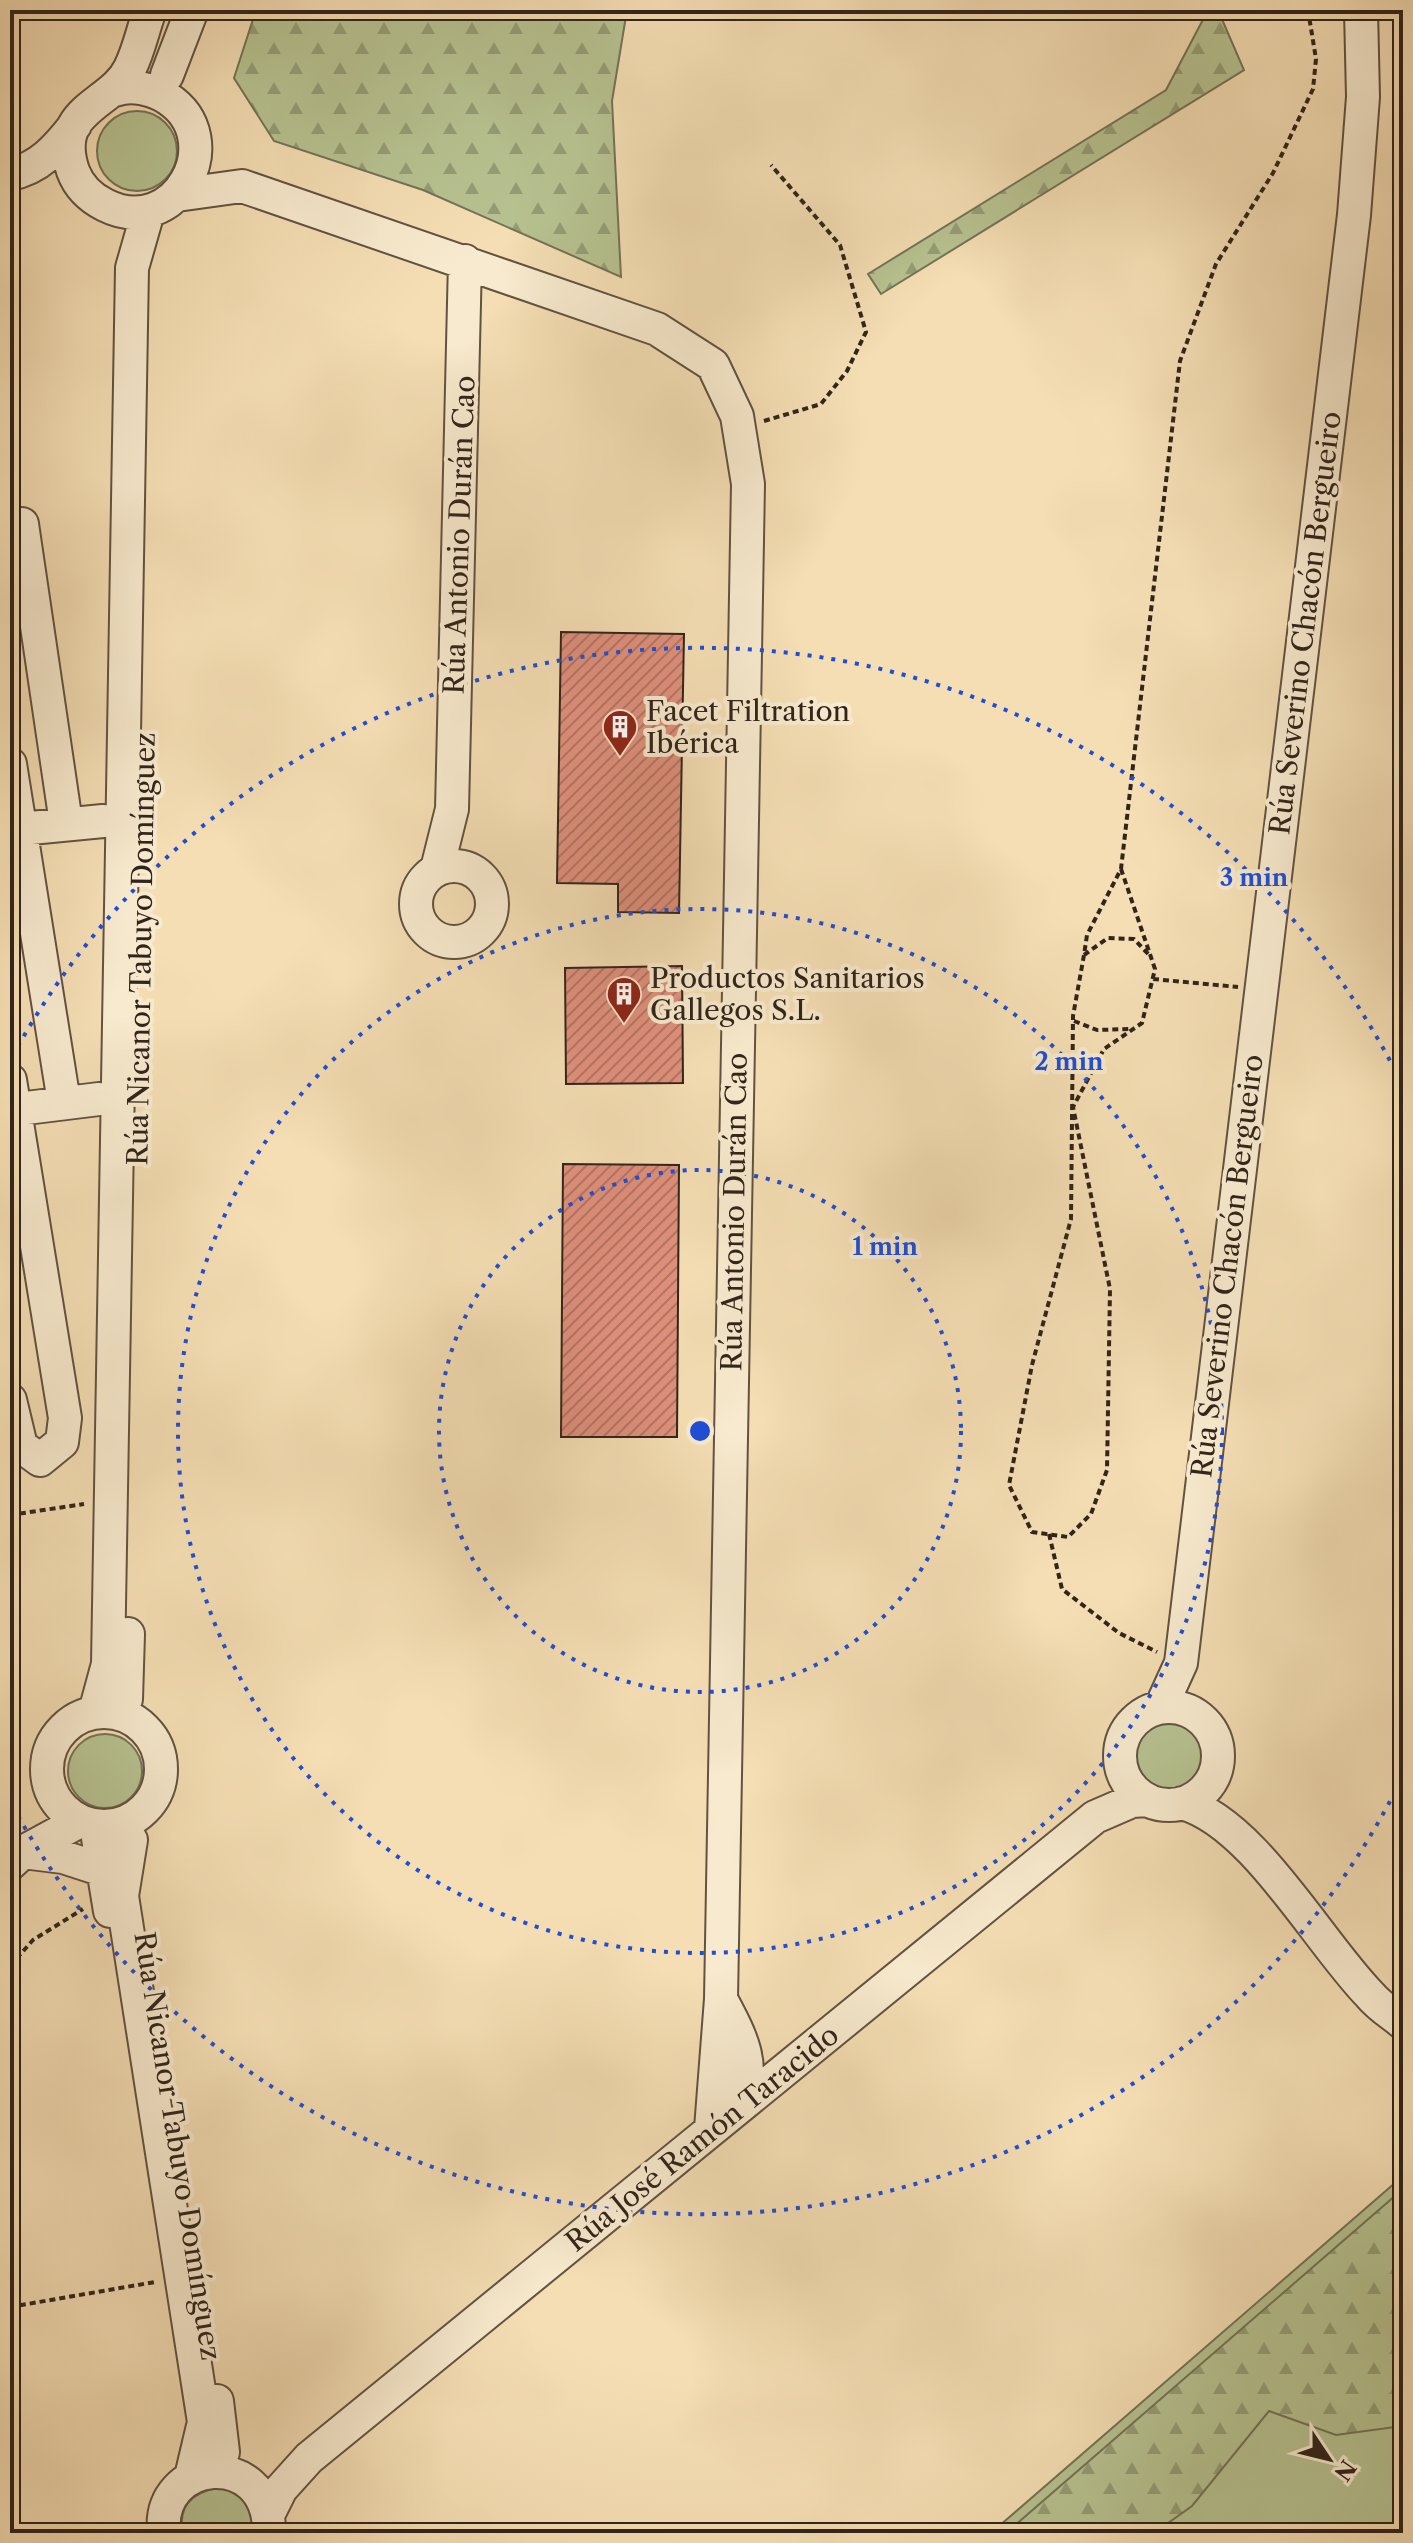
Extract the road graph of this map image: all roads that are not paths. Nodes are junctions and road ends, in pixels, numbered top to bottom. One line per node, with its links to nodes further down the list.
1 (150, 10): 6 (street)
2 (170, 10): 5 (street)
3 (192, 10): 5 (street)
4 (1361, 10): 27 (street, Rúa Severino Chacón Bergueiro)
5 (166, 74): 6 (street); 6 (street); 8 (street)
6 (119, 89): 7 (street)
7 (75, 125): 9 (street); 12 (street)
8 (195, 143): 10 (street, Rúa Antonio Durán Cao); 11 (street)
9 (14, 173): 12 (street)
10 (242, 186): 11 (street, Rúa Antonio Durán Cao); 13 (street, Rúa Antonio Durán Cao)
11 (165, 203): 12 (street); 14 (street, Rúa Nicanor Tabuyo Domínguez); 30 (street, Rúa Nicanor Tabuyo Domínguez)
12 (108, 214): 14 (street, Rúa Nicanor Tabuyo Domínguez); 18 (street, Rúa Nicanor Tabuyo Domínguez)
13 (465, 261): 17 (street, Rúa Antonio Durán Cao); 45 (street, Rúa Antonio Durán Cao)
14 (132, 268): 28 (street, Rúa Nicanor Tabuyo Domínguez)
15 (10, 526): 19 (street)
16 (10, 764): 20 (street)
17 (452, 809): 21 (street); 22 (street)
18 (103, 821): 19 (street); 23 (street, Rúa Nicanor Tabuyo Domínguez)
19 (66, 823): 20 (street)
20 (15, 829): 25 (street)
21 (437, 869): 22 (street); 22 (street)
22 (476, 872)
23 (99, 1099): 25 (street); 31 (street, Rúa Nicanor Tabuyo Domínguez)
24 (12, 1100): 25 (street); 26 (street)
25 (64, 1102)
26 (10, 1400)
27 (1181, 1663): 29 (street, Rúa Severino Chacón Bergueiro); 32 (street, Rúa Severino Chacón Bergueiro)
28 (108, 1664): 30 (street, Rúa Nicanor Tabuyo Domínguez); 31 (street, Rúa Nicanor Tabuyo Domínguez)
29 (1161, 1707): 32 (street); 33 (street)
30 (134, 1712): 31 (street); 41 (street)
31 (87, 1715): 35 (street)
32 (1196, 1715): 34 (street)
33 (1122, 1768): 36 (street); 38 (street, Rúa José Ramón Taracido)
34 (1211, 1781): 37 (street); 40 (street)
35 (49, 1786): 39 (street); 42 (street)
36 (1148, 1800): 37 (street); 38 (street, Rúa José Ramón Taracido)
37 (1182, 1803): 40 (street)
38 (1095, 1817): 46 (street, Rúa José Ramón Taracido)
39 (88, 1824): 41 (street); 42 (street); 43 (street, Rúa Nicanor Tabuyo Domínguez)
40 (1230, 1829): 44 (street)
41 (129, 1830): 43 (street, Rúa Nicanor Tabuyo Domínguez); 50 (street, Rúa Nicanor Tabuyo Domínguez)
42 (16, 1858): 43 (street)
43 (111, 1889): 50 (street, Rúa Nicanor Tabuyo Domínguez); 50 (street, Rúa Nicanor Tabuyo Domínguez)
44 (1403, 2023)
45 (730, 2043): 46 (street); 47 (street, Rúa Antonio Durán Cao); 48 (street, Rúa Antonio Durán Cao)
46 (801, 2056): 47 (street, Rúa José Ramón Taracido)
47 (740, 2104): 48 (street, Rúa José Ramón Taracido)
48 (711, 2129): 49 (street, Rúa José Ramón Taracido)
49 (309, 2458): 50 (street, Rúa José Ramón Taracido); 51 (street, Rúa José Ramón Taracido)
50 (219, 2469): 51 (street); 52 (street)
51 (269, 2523)
52 (164, 2533)

